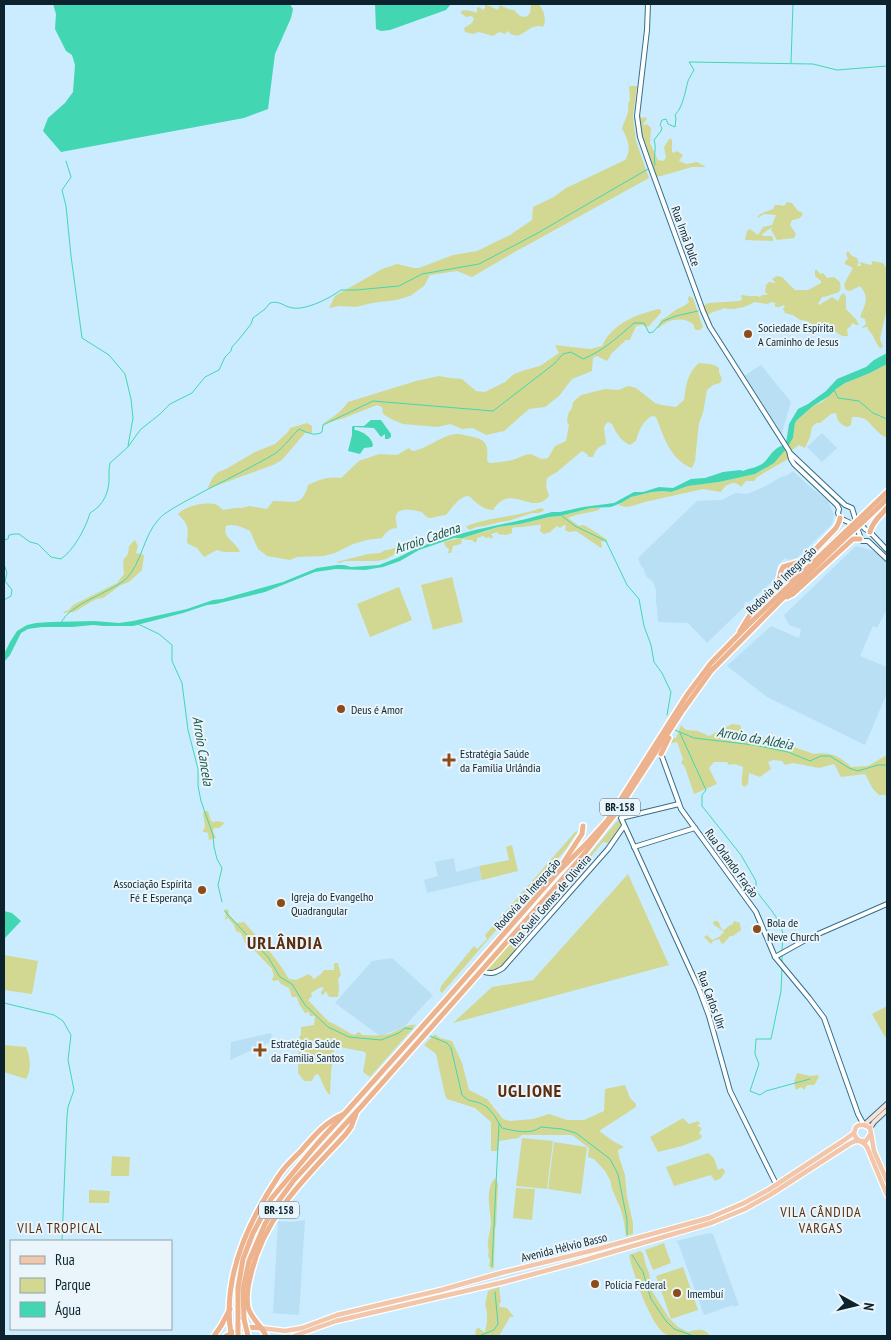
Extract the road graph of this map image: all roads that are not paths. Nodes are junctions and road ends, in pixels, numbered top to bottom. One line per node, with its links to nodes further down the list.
1 (648, 4): 2 (street, Rua Irmã Dulce)
2 (790, 452): 3 (street, Rua Irmã Dulce); 4 (street, Rua Irmã Dulce)
3 (799, 470): 4 (street); 9 (street, Rua Irmã Dulce)
4 (808, 470): 7 (street, Rua Irmã Dulce)
5 (887, 492): 12 (highway, Rodovia da Integração / BR-158)
6 (887, 499): 12 (highway, Rodovia da Integração / BR-158)
7 (845, 505): 9 (street); 10 (street, Rua Irmã Dulce)
8 (887, 508): 14 (highway)
9 (839, 509): 11 (street)
10 (853, 515): 13 (street); 14 (street, Rua Irmã Dulce)
11 (840, 518): 13 (street); 20 (highway)
12 (863, 519): 15 (highway, Rodovia da Integração / BR-158, bridge)
13 (847, 520): 16 (street)
14 (869, 531): 16 (street); 17 (street); 18 (street, Rua Irmã Dulce)
15 (847, 533): 21 (highway, Rodovia da Integração / BR-158); 22 (highway, Rodovia da Integração / BR-158)
16 (859, 536): 17 (street); 22 (highway)
17 (868, 541): 19 (street)
18 (887, 550)
19 (887, 559)
20 (781, 574): 21 (highway); 23 (highway)
21 (798, 578): 22 (highway, Rodovia da Integração / BR-158)
22 (778, 600): 23 (highway); 24 (highway, Rodovia da Integração / BR-158); 25 (highway, Rodovia da Integração / BR-158)
23 (757, 605): 24 (highway)
24 (720, 654): 25 (highway, Rodovia da Integração / BR-158)
25 (656, 750): 26 (street, Rua Orlando Fração); 31 (highway, Rodovia da Integração / BR-158); 34 (highway, Rodovia da Integração / BR-158)
26 (679, 804): 28 (street, Rua Carlos Uhr); 29 (street, Rua Orlando Fração)
27 (583, 826): 31 (highway)
28 (624, 826): 30 (street, Rua Carlos Uhr); 36 (street, Rua Sueli Gomes de Oliveira)
29 (695, 828): 30 (street); 35 (street, Rua Orlando Fração)
30 (634, 847): 51 (street, Rua Carlos Uhr)
31 (557, 873): 32 (highway, Rodovia da Integração / BR-158)
32 (530, 904): 34 (highway); 37 (highway, Rodovia da Integração / BR-158)
33 (887, 904): 35 (street)
34 (536, 910): 36 (highway, Rodovia da Integração / BR-158)
35 (775, 957): 43 (street, Rua Orlando Fração)
36 (482, 971): 38 (highway, Rodovia da Integração / BR-158)
37 (446, 1001): 38 (highway); 42 (highway, Rodovia da Integração / BR-158)
38 (450, 1006): 40 (highway, Rodovia da Integração / BR-158)
39 (887, 1104): 44 (main road)
40 (357, 1110): 58 (highway, BR-158); 64 (highway, Rodovia da Integração / BR-158, bridge)
41 (887, 1110): 46 (main road)
42 (346, 1112): 57 (highway, BR-158); 63 (highway, Rodovia da Integração / BR-158, bridge)
43 (858, 1114): 44 (street, Rua Orlando Fração); 45 (street, Rua Orlando Fração)
44 (864, 1125): 45 (main road); 46 (main road)
45 (856, 1127): 47 (main road)
46 (870, 1128): 48 (main road)
47 (854, 1133): 49 (main road); 51 (main road, Avenida Hélvio Basso)
48 (870, 1135): 49 (main road); 50 (main road)
49 (860, 1141): 50 (main road); 51 (main road, Avenida Hélvio Basso)
50 (886, 1183): 52 (main road)
51 (778, 1188): 53 (main road, Avenida Hélvio Basso); 54 (main road, Avenida Hélvio Basso)
52 (887, 1195)
53 (576, 1254): 54 (main road); 55 (main road, Avenida Hélvio Basso)
54 (578, 1262): 56 (main road, Avenida Hélvio Basso)
55 (501, 1273): 56 (main road); 59 (main road, Avenida Hélvio Basso)
56 (504, 1282): 66 (main road, Avenida Hélvio Basso)
57 (230, 1309): 61 (highway); 62 (highway, BR-158)
58 (261, 1328): 59 (main road, Avenida Hélvio Basso); 62 (highway); 65 (highway, BR-158)
59 (279, 1330): 60 (main road)
60 (276, 1335)
61 (214, 1336)
62 (229, 1336)
63 (238, 1336)
64 (248, 1336)
65 (266, 1336)
66 (294, 1336)

